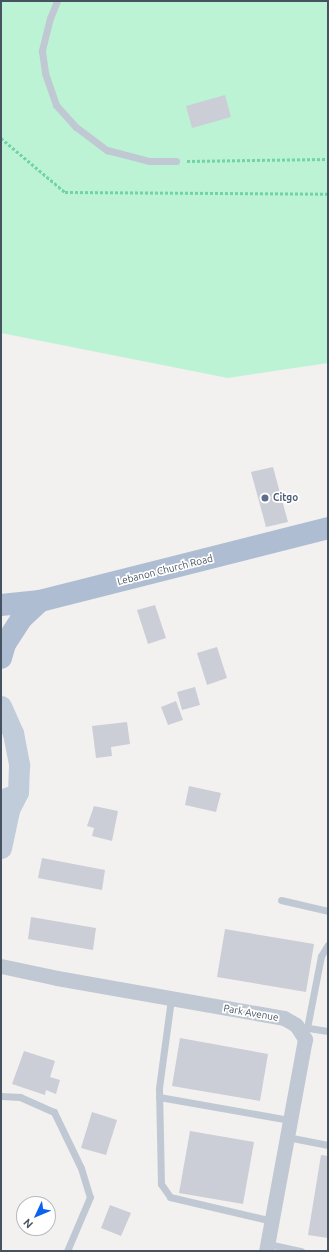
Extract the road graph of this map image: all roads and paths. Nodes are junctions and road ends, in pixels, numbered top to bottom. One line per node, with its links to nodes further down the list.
1 (57, 1): 4 (lane)
2 (1, 138): 5 (path)
3 (328, 159): 4 (path)
4 (176, 161)
5 (328, 194)
6 (328, 528): 7 (main road, Lebanon Church Road)
7 (40, 601): 8 (main road, Lebanon Church Road); 9 (main road)
8 (1, 605)
9 (1, 658)
10 (1, 706): 12 (main road)
11 (1, 741): 12 (main road)
12 (8, 810): 13 (main road)
13 (1, 847)
14 (281, 900): 15 (lane)
15 (328, 911)
16 (328, 945): 19 (lane)
17 (1, 966): 18 (street, Park Avenue)
18 (171, 999): 19 (street, Park Avenue); 22 (lane)
19 (301, 1026): 20 (lane); 23 (street)
20 (328, 1031)
21 (1, 1096): 28 (lane)
22 (159, 1096): 23 (lane); 26 (lane)
23 (290, 1120): 24 (street)
24 (287, 1137): 25 (lane); 26 (street)
25 (328, 1145)
26 (272, 1221): 27 (street)
27 (267, 1248): 29 (lane)
28 (67, 1251)
29 (301, 1251)

